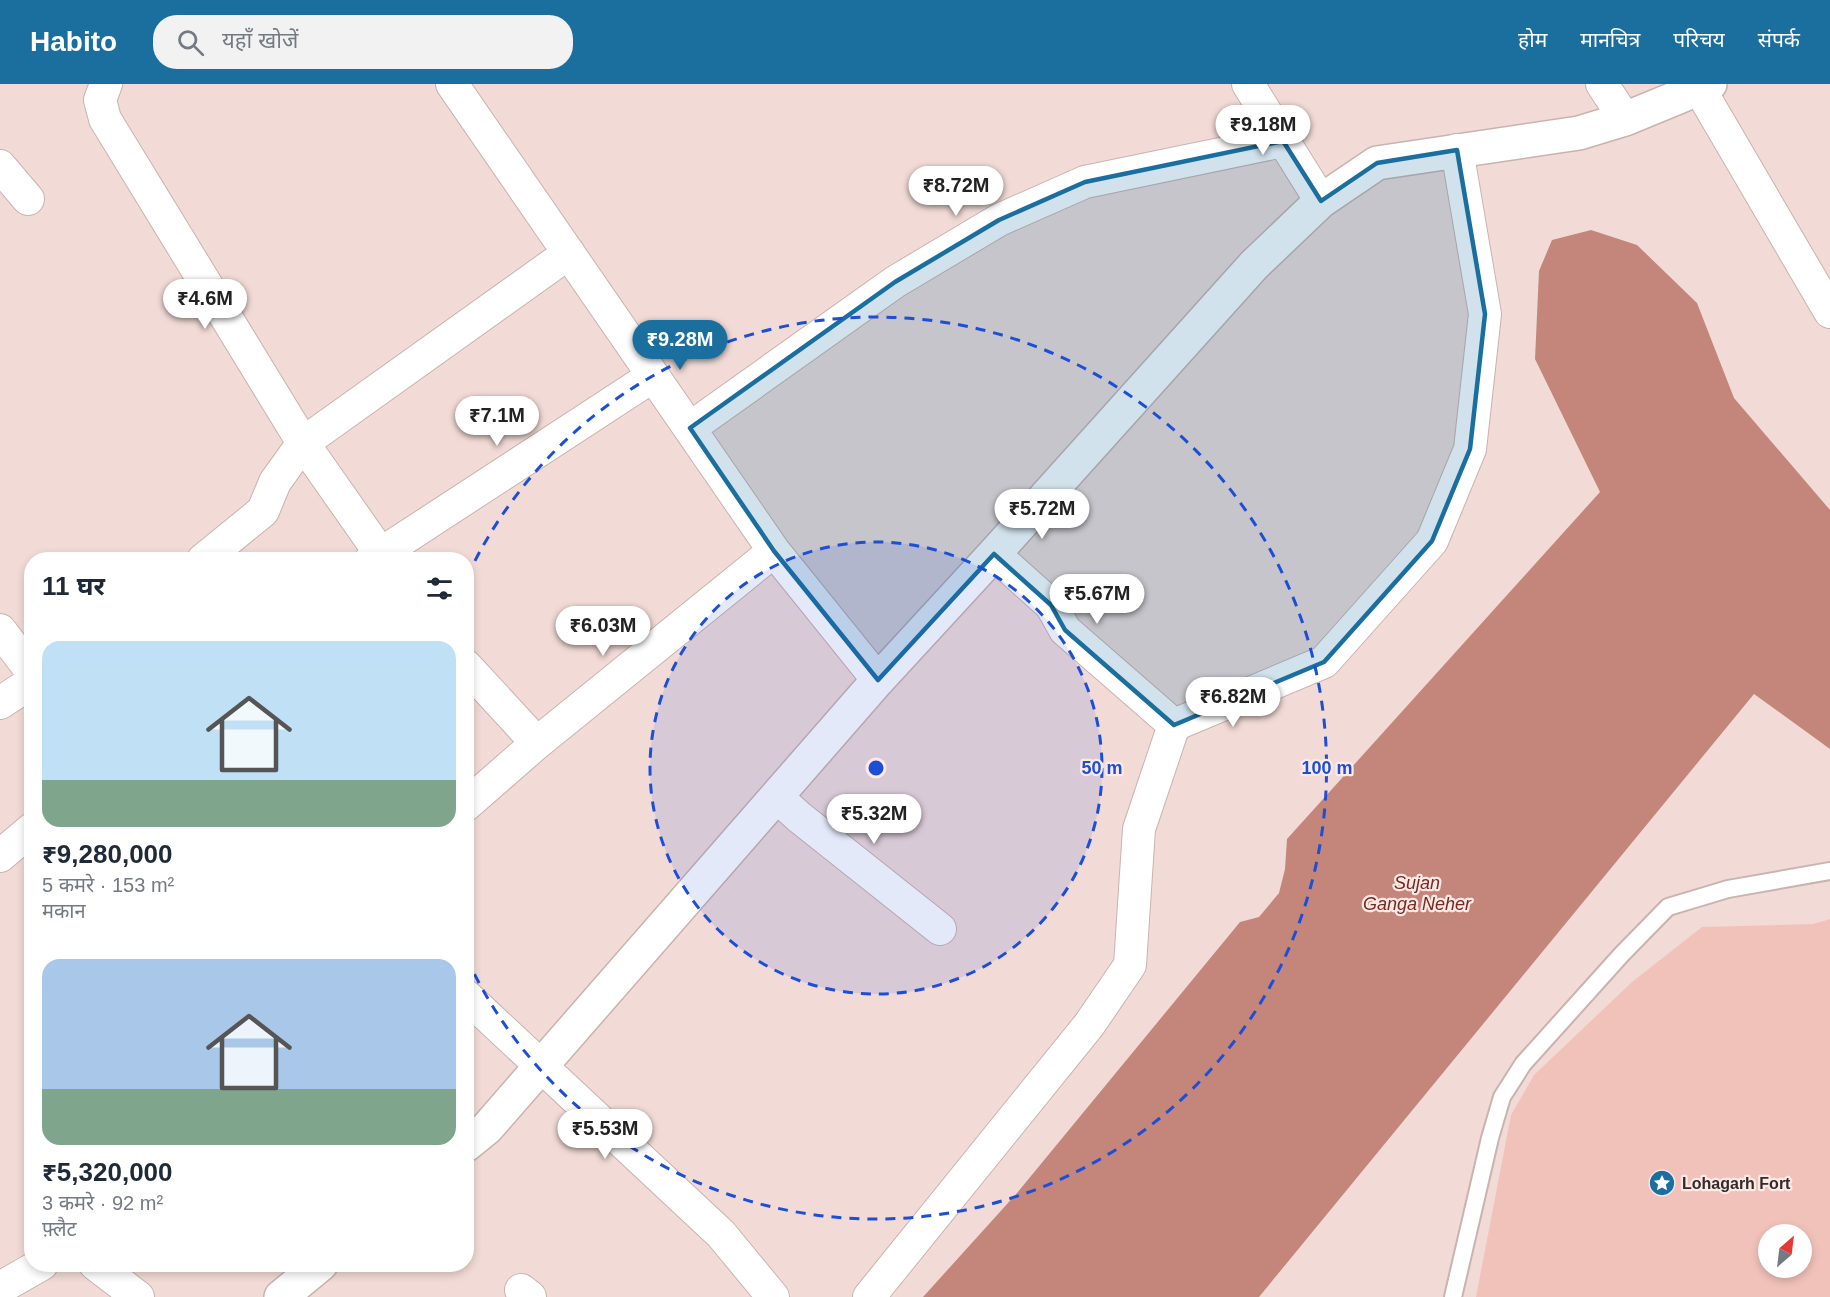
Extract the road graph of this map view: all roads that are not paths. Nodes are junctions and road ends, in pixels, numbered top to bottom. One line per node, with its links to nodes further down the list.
1 (452, 84): 12 (street)
2 (1248, 84): 7 (street)
3 (1602, 84): 6 (street)
4 (1705, 86): 6 (street); 13 (street)
5 (96, 89): 16 (street)
6 (1624, 119): 8 (street)
7 (1283, 141): 11 (street); 15 (street)
8 (1457, 150): 11 (street); 28 (street)
9 (0, 166): 10 (street)
10 (28, 199)
11 (1320, 201): 21 (street)
12 (569, 253): 14 (street); 16 (street)
13 (1830, 312)
14 (653, 376): 15 (street); 20 (street)
15 (690, 428): 17 (street)
16 (303, 443): 18 (street); 19 (street)
17 (774, 551): 25 (street); 29 (street)
18 (213, 552)
19 (376, 552)
20 (387, 552)
21 (994, 554): 25 (street); 28 (street)
22 (0, 630): 23 (street)
23 (24, 662)
24 (474, 675): 29 (street)
25 (878, 681): 30 (street)
26 (24, 687): 27 (street)
27 (0, 703)
28 (1174, 725): 46 (street)
29 (537, 742): 31 (street)
30 (777, 796): 35 (street); 37 (street)
31 (474, 798)
32 (24, 836): 33 (street)
33 (0, 855)
34 (1830, 871): 47 (lane)
35 (940, 929)
36 (474, 1003): 37 (street)
37 (541, 1066): 38 (street); 45 (street)
38 (474, 1139)
39 (28, 1272): 42 (street)
40 (105, 1272): 43 (street)
41 (311, 1272): 44 (street)
42 (0, 1288)
43 (138, 1297)
44 (281, 1297)
45 (773, 1297)
46 (869, 1297)
47 (1453, 1297)

